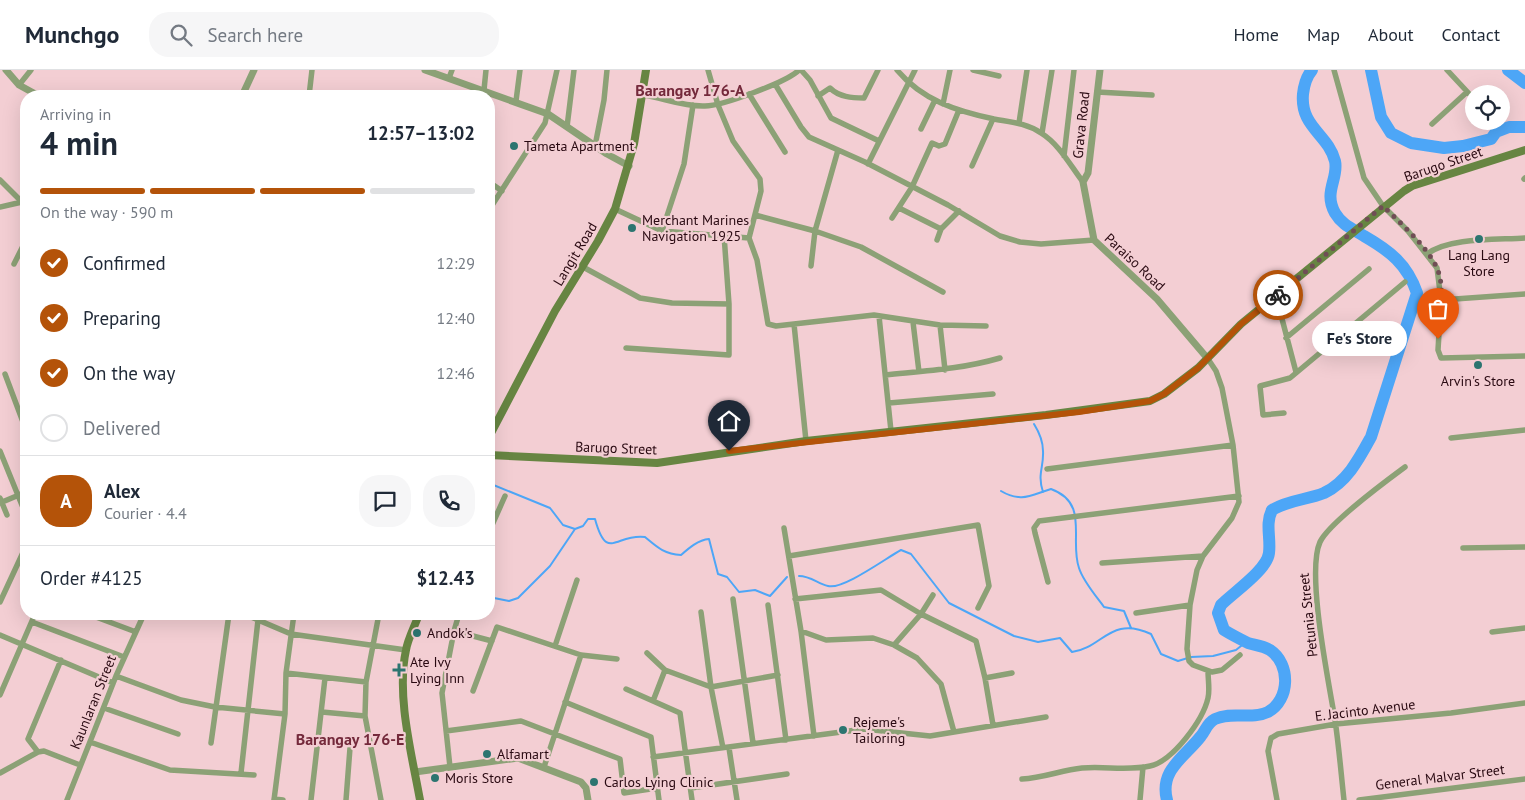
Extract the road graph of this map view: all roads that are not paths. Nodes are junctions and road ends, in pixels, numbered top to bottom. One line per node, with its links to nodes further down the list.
1 (6, 70): 30 (street)
2 (31, 70): 30 (street)
3 (254, 70): 32 (street)
4 (312, 70): 33 (street)
5 (425, 70): 27 (street)
6 (452, 70): 27 (street)
7 (486, 70): 34 (street)
8 (520, 70): 44 (street)
9 (557, 70): 49 (street)
10 (574, 70): 53 (street)
11 (608, 70): 57 (street)
12 (646, 70): 40 (main road, Langit Road)
13 (708, 70): 46 (street)
14 (800, 70): 28 (street); 42 (street)
15 (878, 70): 42 (street)
16 (897, 70): 29 (street, Paraiso Road)
17 (916, 70): 29 (street)
18 (950, 70): 45 (street)
19 (974, 70): 26 (street)
20 (1027, 70): 51 (street)
21 (1052, 70): 55 (street)
22 (1074, 70): 61 (street)
23 (1100, 70): 36 (street, Grava Road)
24 (1334, 70): 73 (street)
25 (1448, 70): 35 (street)
26 (999, 76)
27 (449, 78): 34 (street)
28 (775, 84): 38 (street); 58 (street)
29 (908, 84): 43 (street, Paraiso Road); 56 (street)
30 (19, 85): 31 (street)
31 (28, 90)
32 (245, 90)
33 (310, 90)
34 (484, 90)
35 (1465, 90)
36 (1097, 92): 41 (street); 66 (street, Grava Road)
37 (495, 94): 44 (street)
38 (749, 94): 46 (street); 60 (street)
39 (1465, 94): 52 (street)
40 (644, 95): 47 (street); 63 (main road, Langit Road)
41 (1152, 95)
42 (818, 96): 56 (street)
43 (935, 100): 45 (street, Paraiso Road); 54 (street)
44 (516, 101): 49 (street)
45 (942, 104): 48 (street, Paraiso Road)
46 (718, 105): 47 (street); 78 (street)
47 (693, 106): 81 (street)
48 (959, 110): 50 (street, Paraiso Road); 68 (street)
49 (548, 114): 53 (street); 69 (street)
50 (993, 119): 51 (street, Paraiso Road); 64 (street)
51 (1019, 123): 55 (street, Paraiso Road)
52 (1432, 124)
53 (567, 127): 57 (street)
54 (921, 129)
55 (1042, 133): 61 (street, Paraiso Road)
56 (879, 141): 62 (street)
57 (595, 146): 63 (street)
58 (838, 150): 62 (street); 82 (street)
59 (1525, 150): 73 (main road, Barugo Street)
60 (785, 152)
61 (1064, 156): 66 (street, Paraiso Road)
62 (868, 164): 68 (street)
63 (629, 166): 76 (main road, Langit Road)
64 (972, 166)
65 (0, 180): 70 (street)
66 (1083, 182): 87 (street, Paraiso Road)
67 (495, 186): 69 (street)
68 (912, 187): 75 (street); 77 (street)
69 (502, 191): 71 (street)
70 (20, 198)
71 (495, 201)
72 (20, 203): 74 (street)
73 (1383, 206): 89 (street); 97 (main road, Barugo Street)
74 (0, 207)
75 (899, 208): 79 (street); 80 (street)
76 (615, 209): 81 (street); 92 (main road, Langit Road)
77 (959, 211): 80 (street); 87 (street)
78 (755, 215): 82 (street); 84 (street)
79 (892, 218)
80 (941, 229): 86 (street)
81 (662, 231): 83 (street)
82 (815, 231): 91 (street); 95 (street)
83 (724, 235): 84 (street); 99 (street)
84 (749, 238): 102 (street)
85 (1525, 238): 89 (street)
86 (937, 240)
87 (1094, 240): 109 (street, Paraiso Road)
88 (20, 252): 90 (street)
89 (1428, 254): 98 (street)
90 (14, 264)
91 (811, 266)
92 (583, 267): 99 (street); 119 (main road, Langit Road)
93 (1369, 270): 105 (street)
94 (1405, 282): 112 (street)
95 (943, 292)
96 (1525, 294): 98 (street)
97 (1276, 296): 105 (street); 109 (main road, Barugo Street)
98 (1441, 300): 107 (street)
99 (729, 304): 106 (street)
100 (879, 316): 101 (street); 102 (street); 114 (street)
101 (913, 322): 103 (street); 111 (street)
102 (794, 324): 123 (street)
103 (940, 326): 104 (street); 110 (street)
104 (986, 326)
105 (1286, 338): 112 (street)
106 (626, 348)
107 (1525, 356)
108 (1000, 358): 110 (street)
109 (1208, 359): 121 (main road, Barugo Street); 124 (street)
110 (945, 370): 111 (street)
111 (919, 372): 114 (street)
112 (1296, 372): 117 (street)
113 (5, 374): 118 (street)
114 (886, 374): 116 (street)
115 (993, 394): 116 (street)
116 (889, 403): 121 (street)
117 (1284, 413)
118 (20, 414)
119 (495, 426)
120 (1525, 430): 122 (street)
121 (891, 432): 123 (main road, Barugo Street)
122 (1451, 438)
123 (806, 441): 126 (main road, Barugo Street)
124 (1233, 445): 128 (street); 131 (street)
125 (0, 451): 129 (street)
126 (495, 455)
127 (1405, 467): 208 (street, Petunia Street)
128 (1047, 470)
129 (18, 495): 132 (street); 133 (street)
130 (505, 496): 135 (street)
131 (1239, 496): 140 (street); 144 (street)
132 (20, 500)
133 (1, 501): 134 (street)
134 (7, 515)
135 (495, 518)
136 (784, 528): 139 (street)
137 (1525, 547): 138 (street)
138 (1464, 548)
139 (789, 556): 147 (street); 151 (street)
140 (1203, 556): 142 (street); 150 (street)
141 (20, 559): 148 (street)
142 (1102, 563)
143 (577, 580): 175 (street)
144 (1048, 582)
145 (933, 595): 154 (street)
146 (734, 599): 191 (street)
147 (795, 599): 154 (street); 166 (street)
148 (0, 602)
149 (768, 605): 187 (street)
150 (1190, 605): 153 (street); 184 (street)
151 (978, 608)
152 (701, 612): 194 (street)
153 (1136, 613)
154 (921, 614): 173 (street); 190 (street)
155 (104, 620): 167 (street)
156 (141, 620): 167 (street, Kaunlaran Street)
157 (228, 620): 201 (street)
158 (258, 620): 169 (street); 203 (street)
159 (293, 620): 169 (street)
160 (378, 620): 174 (street)
161 (417, 620): 176 (main road)
162 (458, 620): 165 (street)
163 (32, 622): 172 (street); 180 (street)
164 (1525, 628): 168 (street)
165 (454, 631): 171 (street); 210 (street)
166 (801, 631): 173 (street); 214 (street)
167 (136, 632): 180 (street, Kaunlaran Street)
168 (1492, 632)
169 (291, 634): 174 (street); 185 (street)
170 (0, 635): 172 (street)
171 (492, 641): 175 (street); 196 (street)
172 (22, 645): 182 (street); 197 (street)
173 (894, 645): 211 (street)
174 (371, 646): 176 (street); 192 (street)
175 (556, 646): 178 (street)
176 (406, 650): 228 (main road)
177 (646, 653): 183 (street)
178 (582, 655): 181 (street); 199 (street)
179 (1240, 655): 184 (street)
180 (124, 658): 188 (street, Kaunlaran Street)
181 (617, 659)
182 (60, 660): 193 (street); 221 (street)
183 (665, 670): 194 (street); 198 (street)
184 (1208, 672): 227 (street)
185 (286, 673): 189 (street); 205 (street)
186 (1012, 673): 190 (street)
187 (778, 675): 191 (street); 215 (street)
188 (116, 676): 193 (street, Kaunlaran Street); 201 (street)
189 (325, 678): 192 (street); 204 (street)
190 (985, 678): 209 (street)
191 (744, 680): 194 (street); 218 (street)
192 (366, 682): 206 (street)
193 (113, 683): 202 (street, Kaunlaran Street)
194 (711, 687): 220 (street)
195 (626, 689): 198 (street)
196 (473, 691)
197 (0, 695)
198 (653, 701): 222 (street)
199 (565, 702): 212 (street); 223 (street)
200 (1525, 703): 208 (street, E. Jacinto Avenue)
201 (216, 706): 203 (street); 217 (street)
202 (104, 708): 213 (street); 216 (street, Kaunlaran Street)
203 (248, 710): 205 (street); 230 (street)
204 (322, 712): 206 (street); 241 (street)
205 (285, 714): 239 (street)
206 (365, 716): 243 (street)
207 (1046, 717): 209 (street)
208 (1336, 724): 250 (street, E. Jacinto Avenue); 251 (street, Petunia Street)
209 (993, 725): 211 (street)
210 (446, 731): 212 (street); 225 (street)
211 (954, 732): 214 (street)
212 (555, 733): 226 (street); 236 (street)
213 (178, 734)
214 (814, 736): 215 (street)
215 (786, 740): 218 (street)
216 (90, 742): 224 (street, Kaunlaran Street); 230 (street)
217 (211, 743)
218 (753, 743): 220 (street)
219 (350, 748): 242 (street)
220 (726, 748): 222 (street); 235 (street)
221 (38, 752): 224 (street); 229 (street)
222 (687, 753): 223 (street); 237 (street)
223 (653, 757): 236 (street)
224 (80, 765): 238 (street, Kaunlaran Street)
225 (450, 767): 226 (street); 228 (street)
226 (544, 767): 245 (street)
227 (1143, 767): 234 (street); 249 (street)
228 (415, 772): 244 (main road)
229 (0, 773)
230 (241, 773): 232 (street)
231 (787, 774): 235 (street)
232 (254, 775)
233 (1525, 779): 252 (street, General Malvar Street)
234 (1022, 780)
235 (735, 782): 237 (street); 248 (street)
236 (657, 788): 246 (street)
237 (690, 788): 247 (street)
238 (67, 800)
239 (274, 800): 240 (street)
240 (283, 800)
241 (311, 800)
242 (346, 800)
243 (381, 800)
244 (420, 800)
245 (588, 800)
246 (659, 800)
247 (692, 800)
248 (737, 800)
249 (1140, 800)
250 (1277, 800)
251 (1344, 800)
252 (1359, 800)

